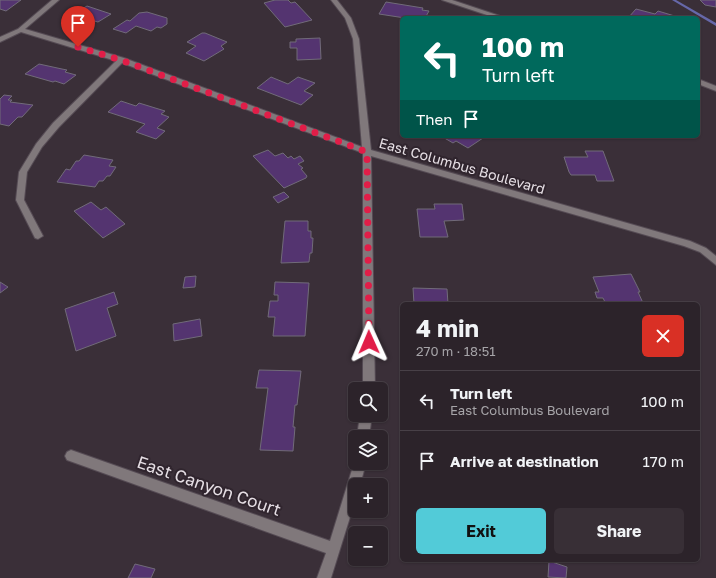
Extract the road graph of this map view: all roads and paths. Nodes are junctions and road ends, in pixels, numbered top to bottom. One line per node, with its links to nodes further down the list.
1 (56, 0): 5 (street)
2 (334, 0): 10 (street)
3 (445, 0): 4 (street)
4 (497, 16)
5 (20, 30): 6 (street); 7 (street, East Columbus Boulevard)
6 (0, 40)
7 (121, 60): 10 (street, East Columbus Boulevard); 11 (street)
8 (700, 82): 9 (street)
9 (716, 89)
10 (367, 152): 12 (street, East Columbus Boulevard); 13 (street)
11 (38, 236)
12 (716, 261)
13 (369, 382)
14 (71, 456): 16 (street, East Canyon Court)
15 (358, 470): 16 (street)
16 (334, 549): 17 (street)
17 (324, 578)

